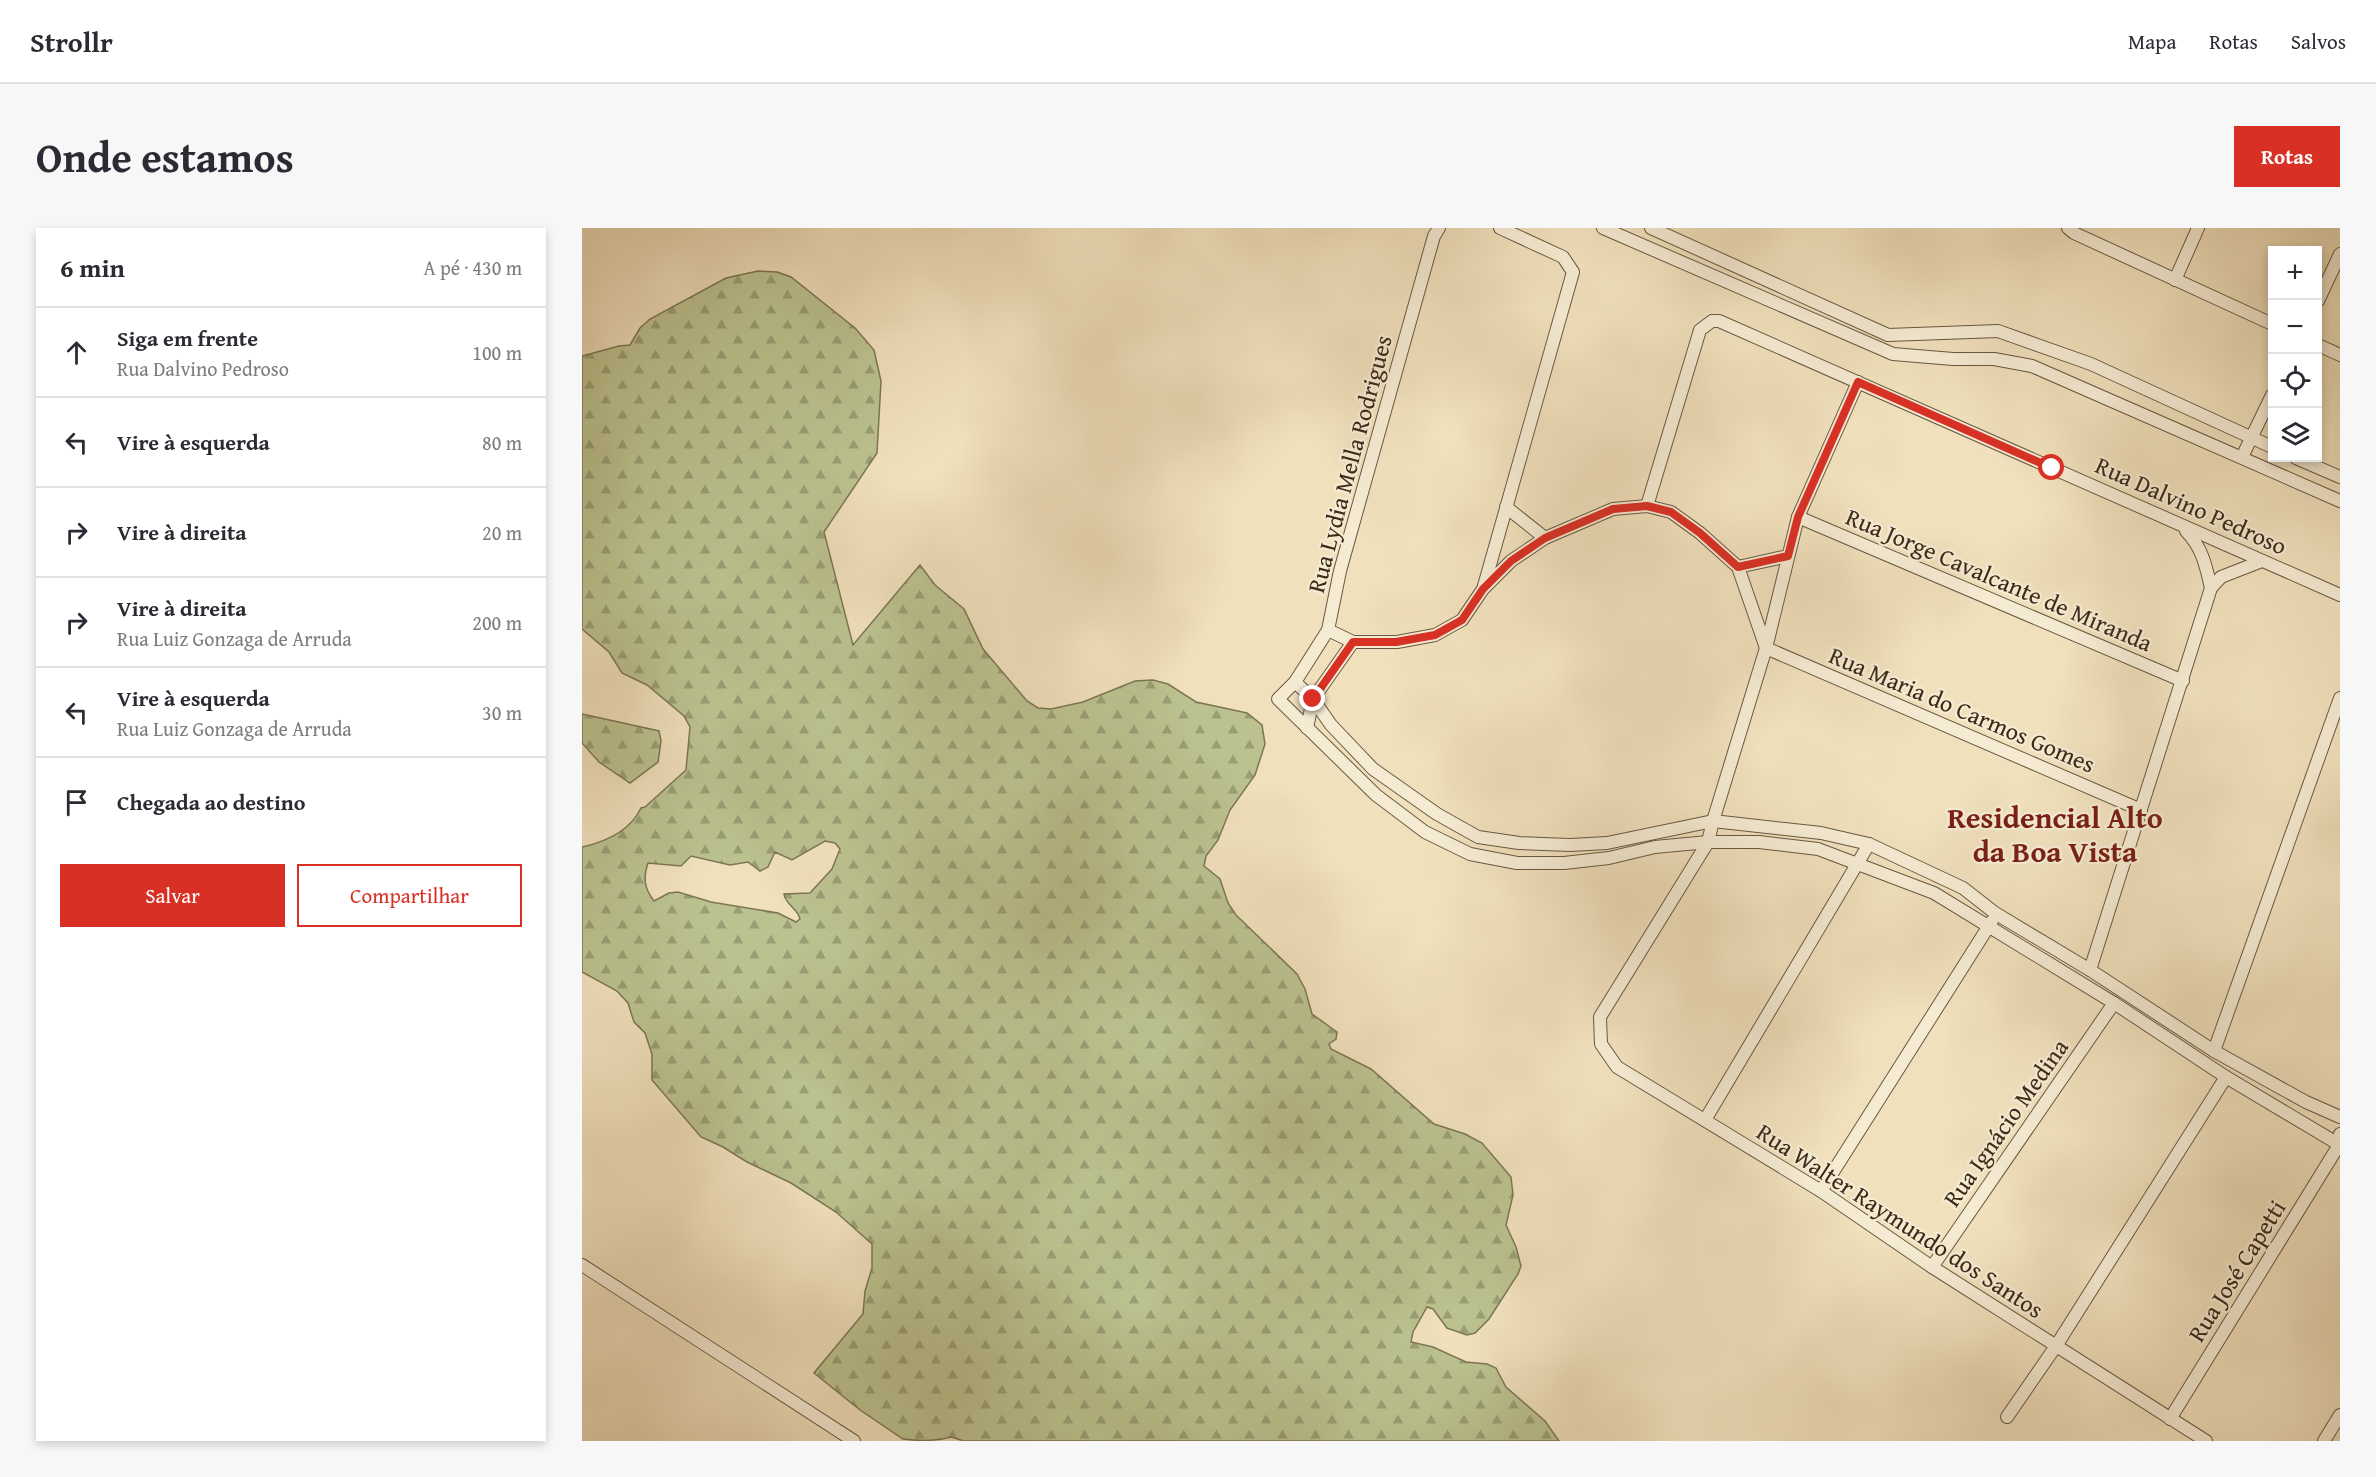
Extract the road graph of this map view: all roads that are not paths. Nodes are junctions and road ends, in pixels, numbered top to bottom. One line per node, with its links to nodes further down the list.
1 (1438, 228): 32 (street, Rua Lydia Mella Rodrigues)
2 (1500, 228): 22 (street)
3 (1603, 228): 17 (street)
4 (1651, 228): 15 (street)
5 (2068, 228): 8 (street)
6 (2198, 228): 8 (street)
7 (2340, 254): 9 (street)
8 (2175, 280): 10 (street)
9 (2318, 300)
10 (2268, 322)
11 (2322, 347): 12 (street)
12 (2340, 355)
13 (1858, 382): 21 (street, Rua Dalvino Pedroso); 23 (street); 24 (street, Rua Dalvino Pedroso)
14 (2268, 404): 15 (street)
15 (2252, 438): 16 (street); 17 (street)
16 (2268, 445)
17 (2242, 457): 20 (street)
18 (2304, 462): 19 (street)
19 (2340, 477)
20 (2340, 501)
21 (1647, 506): 25 (street); 28 (street)
22 (1506, 507): 25 (street); 30 (street)
23 (1798, 517): 26 (street); 35 (street, Rua Jorge Cavalcante de Miranda)
24 (2181, 525): 27 (street, Rua Dalvino Pedroso); 29 (street)
25 (1545, 538): 30 (street)
26 (1788, 556): 28 (street); 34 (street)
27 (2262, 561): 29 (street); 31 (street, Rua Dalvino Pedroso)
28 (1738, 567): 34 (street)
29 (2211, 588): 35 (street)
30 (1483, 589): 33 (street)
31 (2340, 595)
32 (1328, 630): 33 (street); 36 (street, Rua Lydia Mella Rodrigues)
33 (1353, 642): 38 (street)
34 (1766, 648): 40 (street, Rua Maria do Carmos Gomes); 41 (street)
35 (2183, 681): 40 (street)
36 (1295, 682): 38 (street); 39 (street, Rua Lydia Mella Rodrigues)
37 (2340, 698): 49 (street)
38 (1313, 699): 39 (street); 41 (street)
39 (1307, 728): 42 (street)
40 (2141, 810): 47 (street)
41 (1713, 820): 42 (street); 43 (street)
42 (1708, 842): 44 (street); 52 (street, Rua Walter Raymundo dos Santos)
43 (1869, 844): 44 (street); 45 (street)
44 (1858, 863): 46 (street); 52 (street)
45 (1995, 913): 46 (street); 47 (street)
46 (1988, 928): 48 (street); 54 (street)
47 (2090, 970): 49 (street)
48 (2114, 1003): 50 (street); 56 (street, Rua Ignácio Medina)
49 (2214, 1051): 51 (street)
50 (2226, 1077): 53 (street); 57 (street)
51 (2340, 1117)
52 (1705, 1120): 54 (street, Rua Walter Raymundo dos Santos)
53 (2340, 1141): 60 (street, Rua José Capetti)
54 (1821, 1191): 56 (street, Rua Walter Raymundo dos Santos)
55 (582, 1265): 61 (street)
56 (1932, 1268): 57 (street, Rua Walter Raymundo dos Santos)
57 (2056, 1346): 59 (street); 60 (street, Rua Walter Raymundo dos Santos)
58 (2340, 1415): 63 (street)
59 (2007, 1417)
60 (2170, 1419): 62 (street, Rua Walter Raymundo dos Santos)
61 (854, 1441)
62 (2206, 1441)
63 (2324, 1441)

